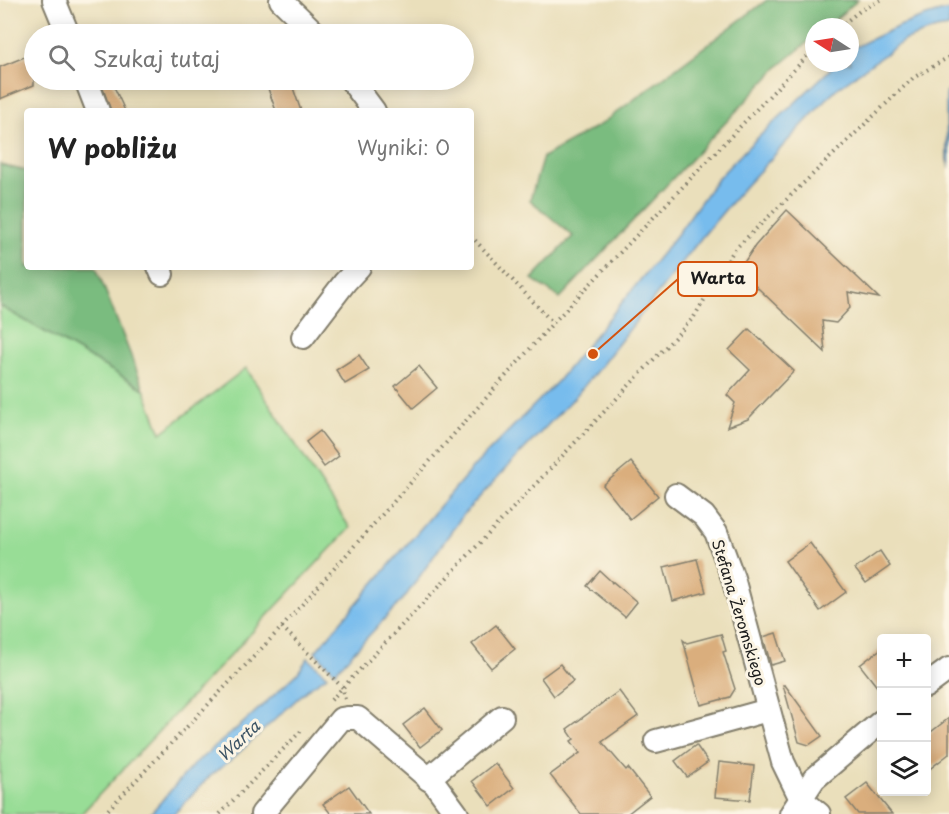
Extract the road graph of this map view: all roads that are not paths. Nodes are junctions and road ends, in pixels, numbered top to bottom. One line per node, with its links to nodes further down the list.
1 (54, 0): 3 (street)
2 (281, 0): 4 (street)
3 (64, 24)
4 (306, 24)
5 (90, 90): 7 (street)
6 (358, 90): 8 (street)
7 (97, 108)
8 (372, 108)
9 (356, 270): 10 (street)
10 (303, 337)
11 (676, 495): 14 (street, Stefana Żeromskiego)
12 (948, 671): 13 (street)
13 (931, 683)
14 (768, 710): 17 (street); 19 (street, Stefana Żeromskiego)
15 (502, 717): 18 (street)
16 (877, 725): 19 (street)
17 (657, 741)
18 (428, 779): 20 (street); 21 (street)
19 (796, 806): 22 (street, Stefana Żeromskiego)
20 (262, 814)
21 (457, 814)
22 (819, 814)

